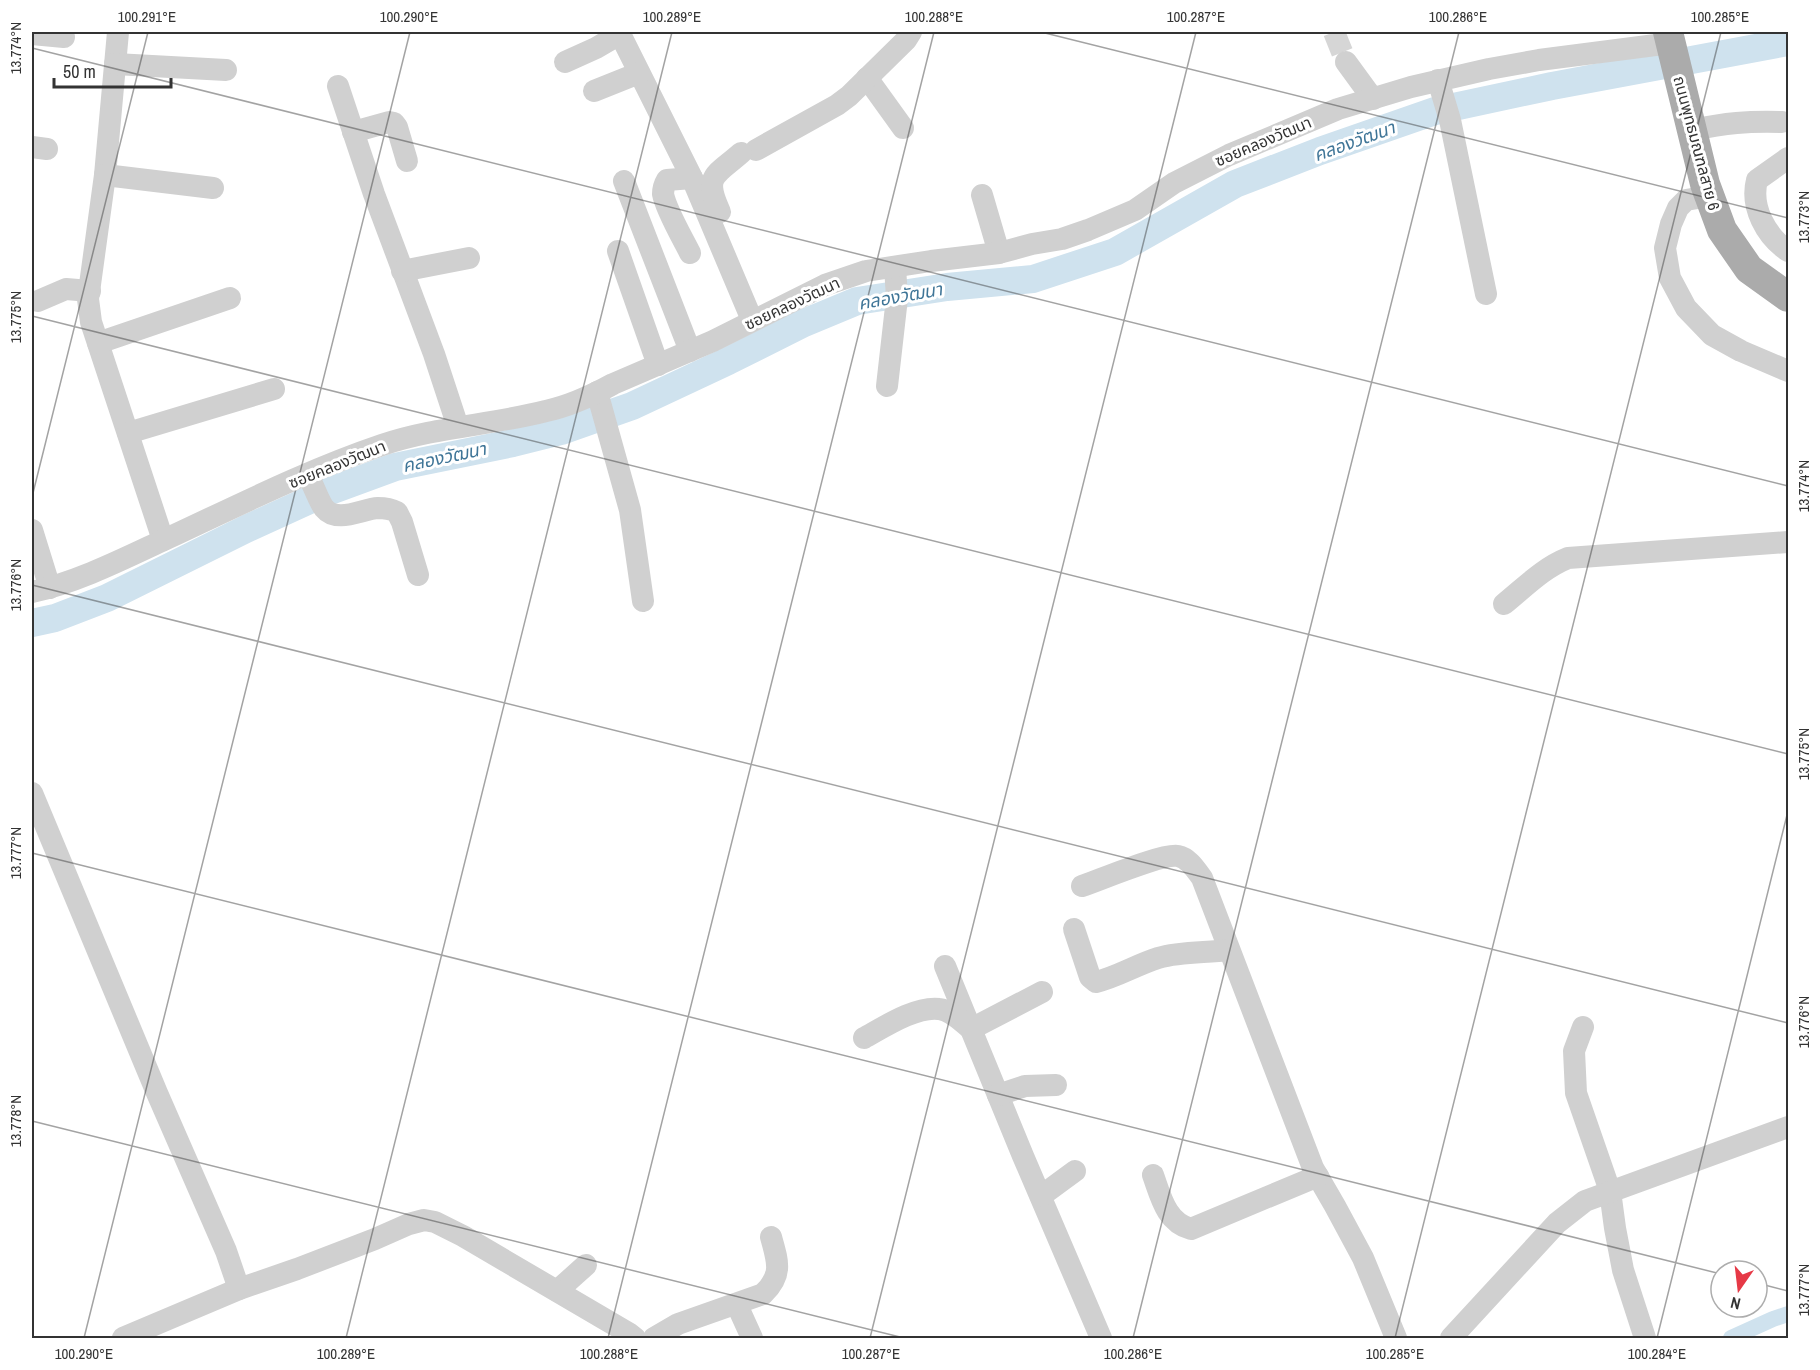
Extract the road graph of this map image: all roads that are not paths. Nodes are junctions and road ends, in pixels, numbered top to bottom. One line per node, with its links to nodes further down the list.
1 (118, 32): 9 (street)
2 (911, 32): 12 (street)
3 (620, 33): 7 (street); 11 (street)
4 (32, 34): 5 (street)
5 (64, 37)
6 (1673, 51): 16 (street, ซอยคลองวัฒนา); 19 (main road, ถนนพุทธมณฑลสาย 6)
7 (565, 62)
8 (1346, 62): 15 (street)
9 (115, 64): 10 (street); 23 (street)
10 (226, 70)
11 (639, 73): 14 (street); 24 (street)
12 (867, 78): 18 (street); 41 (street)
13 (338, 86): 20 (street)
14 (594, 91)
15 (1373, 99): 16 (street, ซอยคลองวัฒนา); 32 (street, ซอยคลองวัฒนา)
16 (1444, 100): 37 (street)
17 (1782, 122): 19 (street)
18 (903, 128)
19 (1692, 130): 28 (main road, ถนนพุทธมณฑลสาย 6)
20 (353, 132): 22 (street); 34 (street)
21 (1788, 158): 30 (street)
22 (407, 161)
23 (105, 175): 26 (street); 36 (street)
24 (692, 178): 31 (street); 41 (street)
25 (624, 181): 43 (street)
26 (213, 188)
27 (982, 195): 32 (street)
28 (1709, 196): 38 (main road, ถนนพุทธมณฑลสาย 6); 45 (street)
29 (618, 251): 44 (street)
30 (1788, 251)
31 (690, 253)
32 (999, 253): 35 (street, ซอยคลองวัฒนา)
33 (469, 258): 34 (street)
34 (402, 271): 49 (street)
35 (896, 280): 41 (street, ซอยคลองวัฒนา); 46 (street)
36 (90, 291): 40 (street); 42 (street)
37 (1486, 294)
38 (1788, 297)
39 (230, 298): 42 (street)
40 (38, 301)
41 (760, 316): 43 (street, ซอยคลองวัฒนา)
42 (98, 343): 50 (street)
43 (690, 351): 44 (street, ซอยคลองวัฒนา)
44 (658, 365): 48 (street, ซอยคลองวัฒนา)
45 (1788, 371)
46 (887, 386)
47 (274, 389): 50 (street)
48 (602, 409): 49 (street, ซอยคลองวัฒนา); 57 (street)
49 (458, 427): 51 (street, ซอยคลองวัฒนา)
50 (128, 433): 53 (street)
51 (315, 489): 53 (street, ซอยคลองวัฒนา); 55 (street)
52 (32, 530): 56 (street)
53 (163, 540): 56 (street, ซอยคลองวัฒนา)
54 (1788, 542): 58 (street)
55 (418, 575)
56 (41, 590)
57 (643, 601)
58 (1504, 604)
59 (32, 793): 78 (street)
60 (1082, 886): 62 (street)
61 (1074, 929): 62 (street)
62 (1228, 950): 73 (street)
63 (945, 966): 66 (street)
64 (1042, 992): 66 (street)
65 (1583, 1027): 74 (street)
66 (970, 1029): 67 (street); 69 (street)
67 (864, 1038)
68 (1056, 1085): 69 (street)
69 (998, 1095): 75 (street)
70 (1788, 1127): 74 (street)
71 (1075, 1171): 75 (street)
72 (1153, 1175): 73 (street)
73 (1317, 1176): 86 (street)
74 (1610, 1191): 87 (street); 88 (street)
75 (1041, 1196): 85 (street)
76 (771, 1237): 80 (street)
77 (586, 1265): 79 (street)
78 (239, 1289): 79 (street); 81 (street)
79 (557, 1292): 82 (street)
80 (737, 1305): 83 (street); 84 (street)
81 (123, 1338)
82 (635, 1338)
83 (654, 1338)
84 (752, 1338)
85 (1101, 1338)
86 (1395, 1338)
87 (1451, 1338)
88 (1645, 1338)

